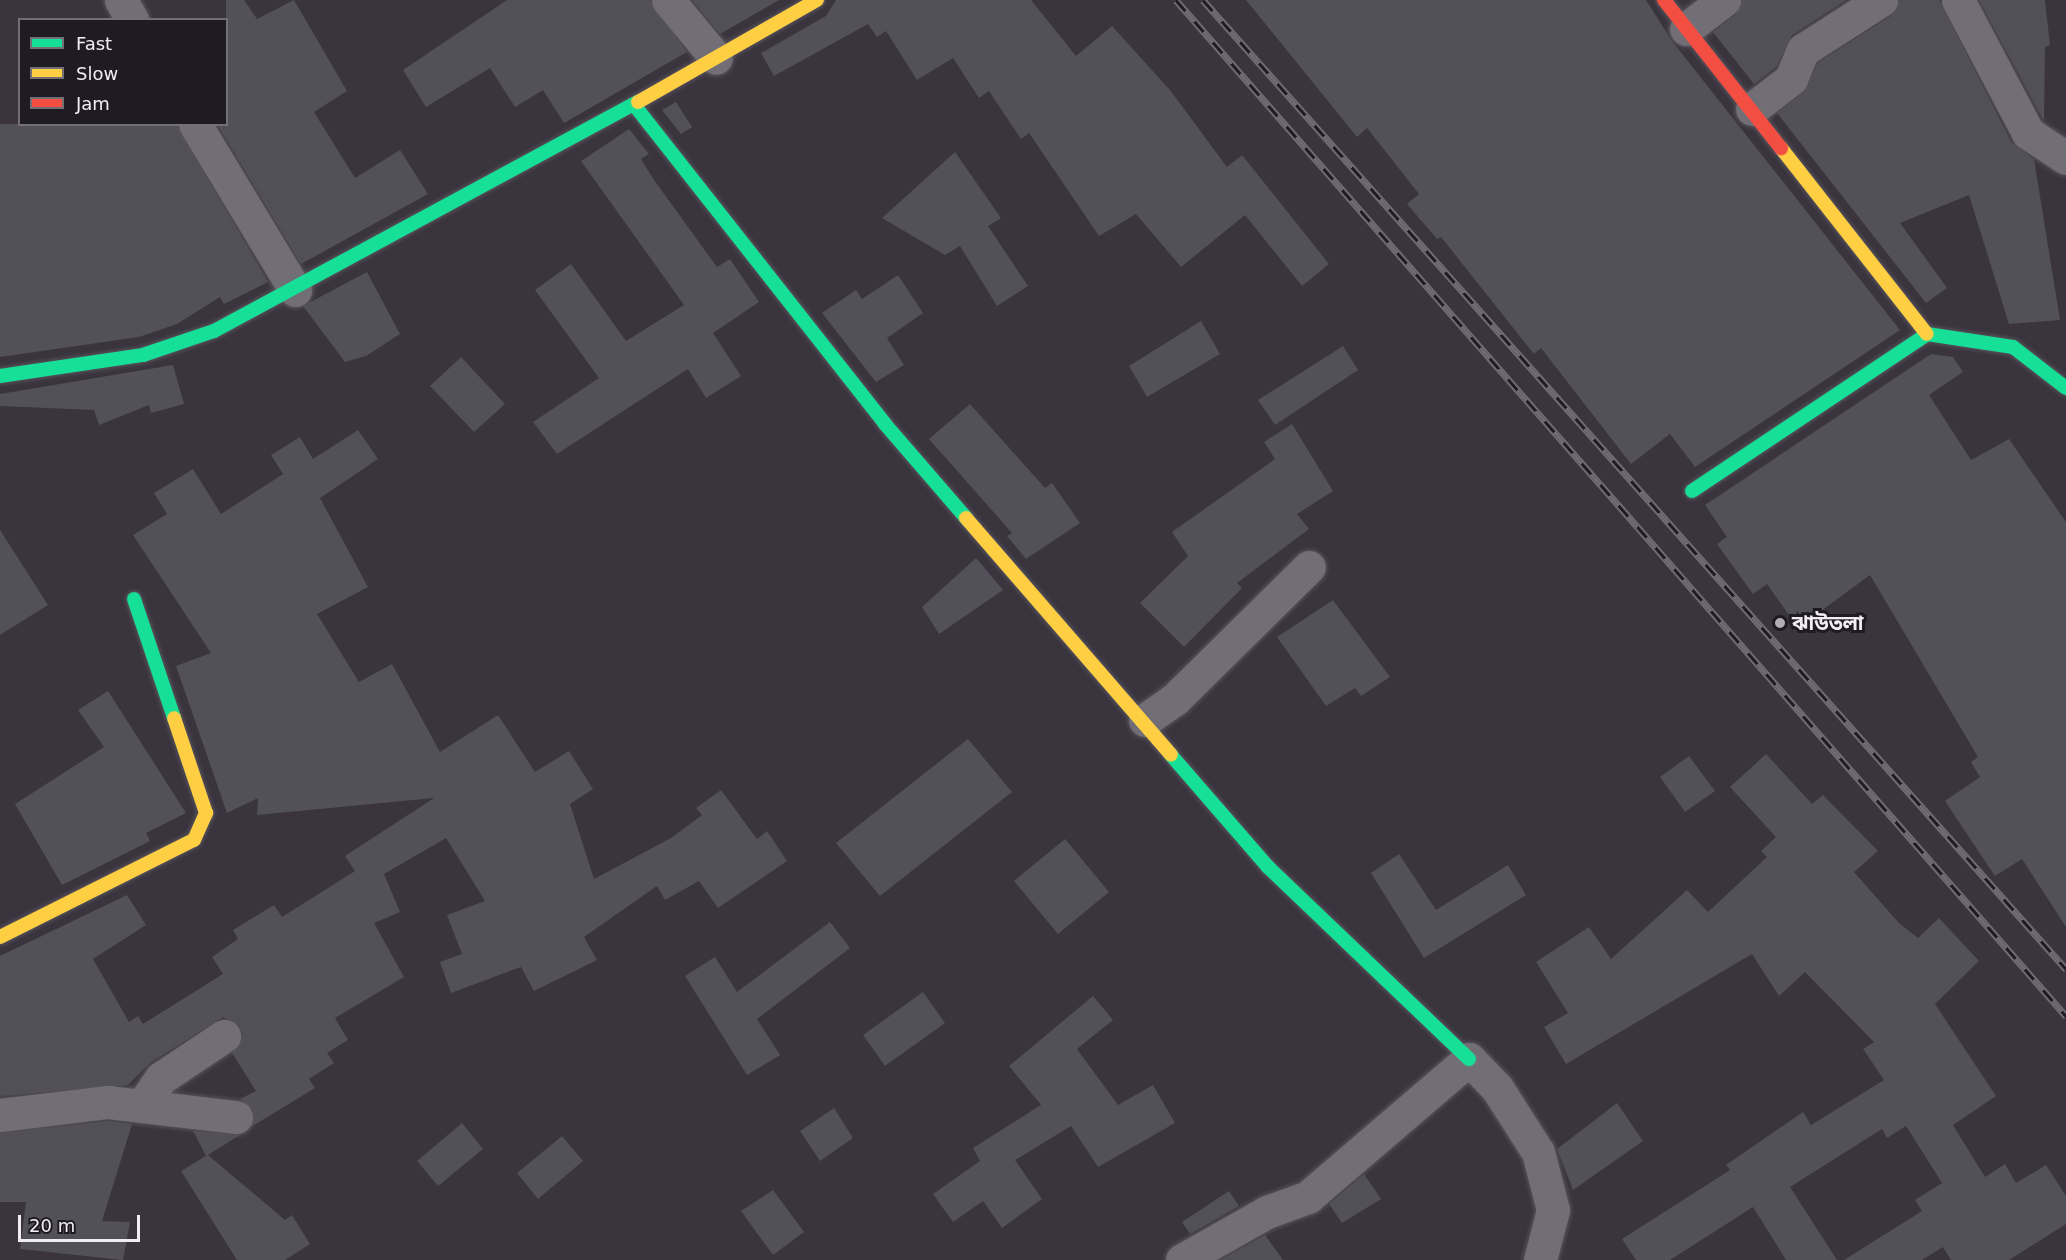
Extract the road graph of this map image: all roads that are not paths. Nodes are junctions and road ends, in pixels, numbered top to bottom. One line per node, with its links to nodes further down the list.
1 (121, 0): 8 (street)
2 (668, 0): 10 (street)
3 (817, 0): 10 (street)
4 (1664, 0): 9 (street)
5 (1724, 0): 9 (street)
6 (1881, 0): 12 (street)
7 (1958, 0): 14 (street)
8 (131, 18)
9 (1686, 29): 12 (street)
10 (716, 58): 11 (street)
11 (635, 106): 15 (street); 22 (street)
12 (1752, 109): 16 (street)
13 (196, 126): 15 (street)
14 (2066, 158)
15 (295, 290): 17 (street)
16 (1927, 334): 18 (street); 19 (street)
17 (0, 376)
18 (2066, 387)
19 (1692, 491)
20 (1309, 567): 22 (street)
21 (134, 599): 23 (street)
22 (1145, 720): 25 (street)
23 (0, 938)
24 (224, 1036): 26 (street)
25 (1469, 1059): 29 (street); 30 (street)
26 (142, 1106): 27 (street); 28 (street)
27 (0, 1115)
28 (236, 1118)
29 (1182, 1260)
30 (1540, 1260)

